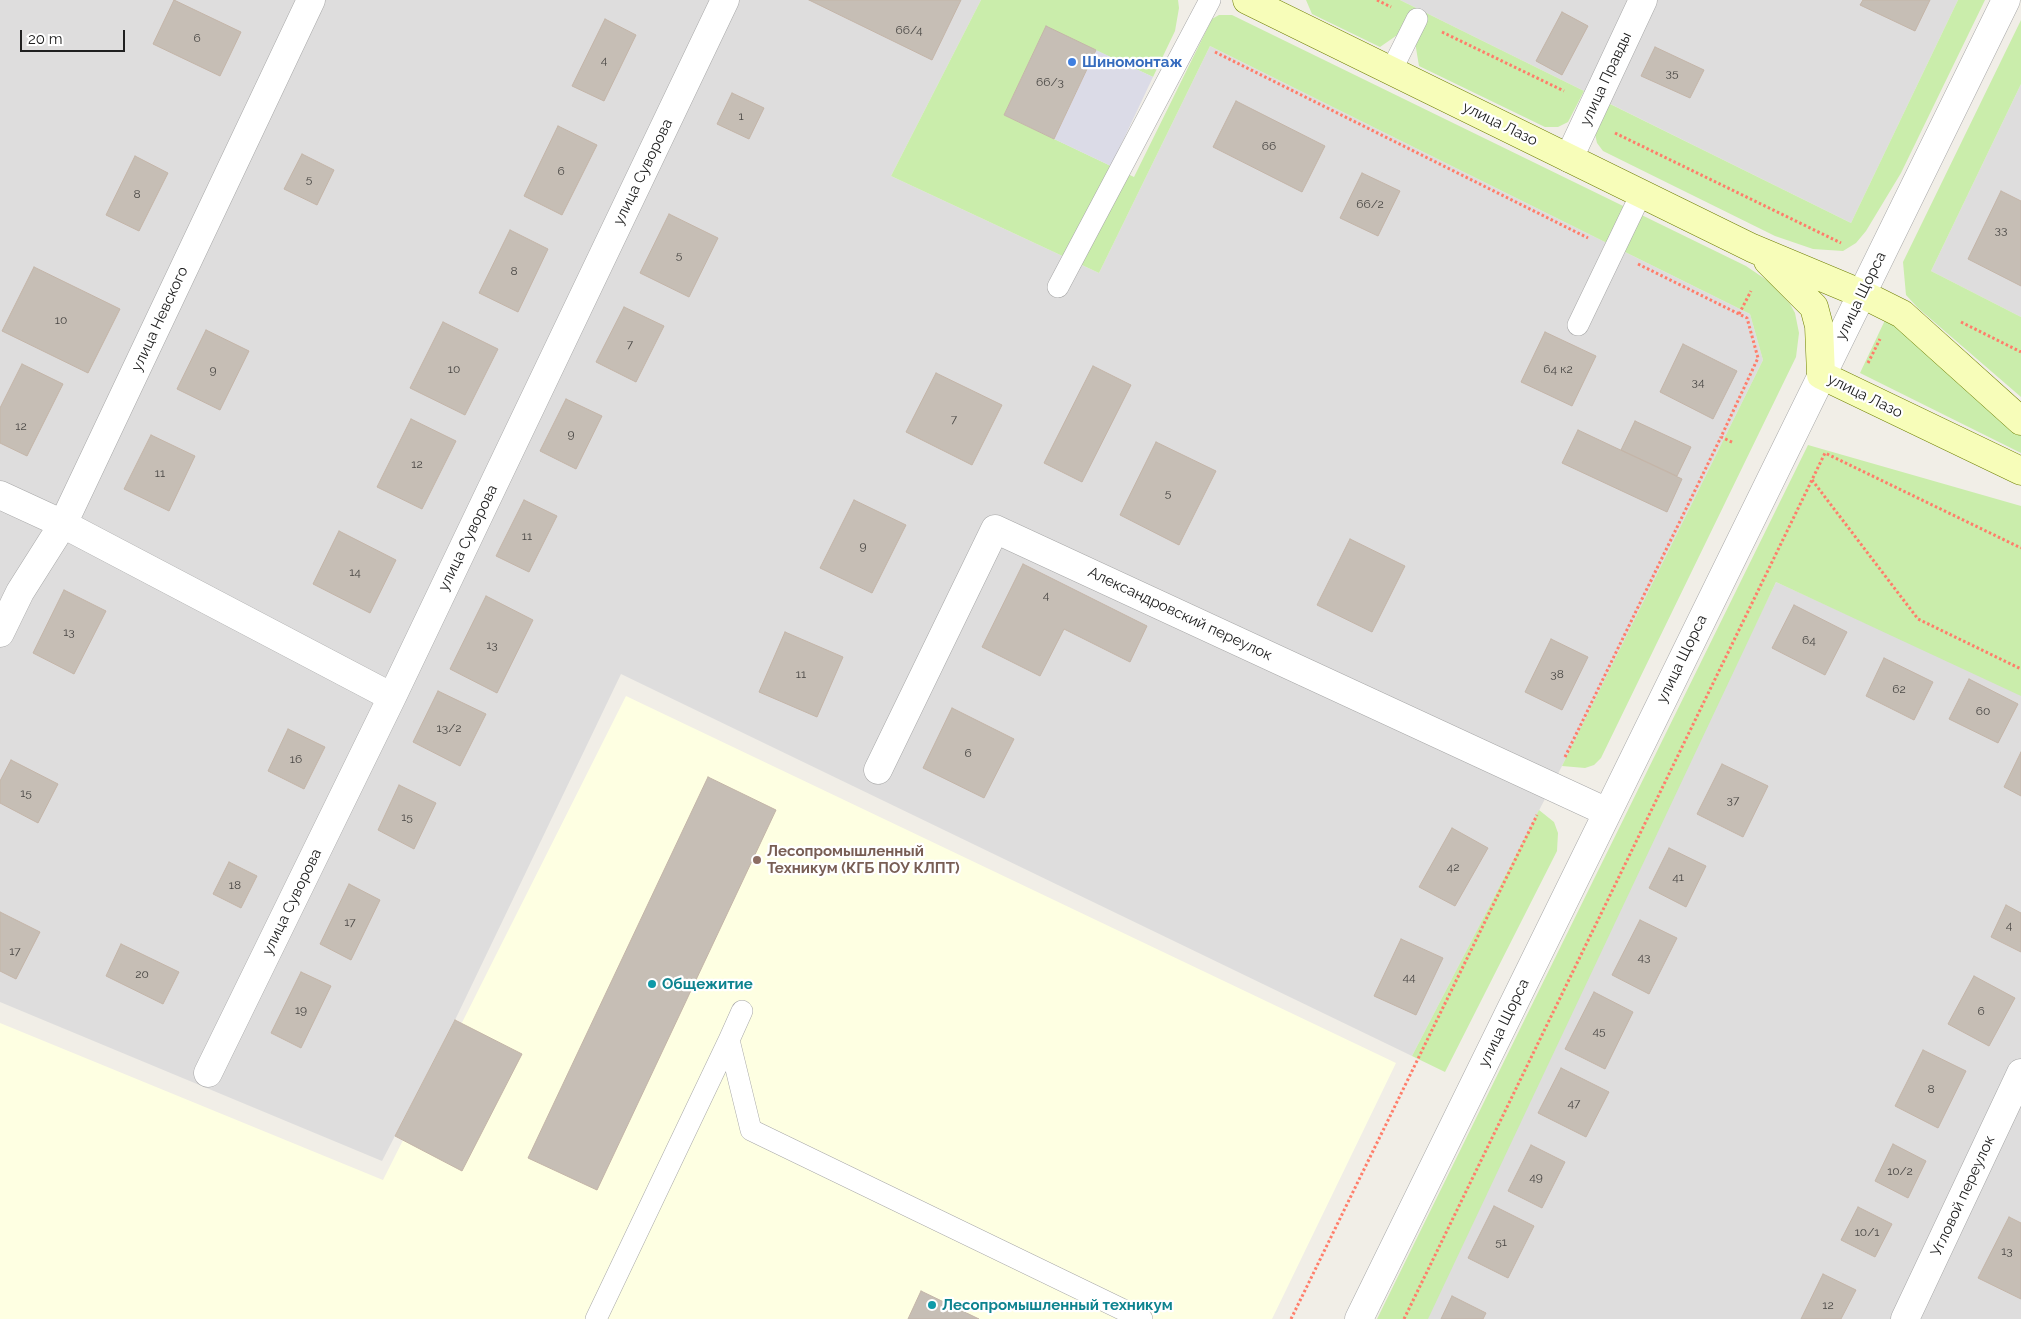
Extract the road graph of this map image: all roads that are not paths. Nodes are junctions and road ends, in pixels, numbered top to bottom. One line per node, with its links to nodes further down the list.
1 (311, 0): 20 (street, улица Невского)
2 (725, 0): 22 (street, улица Суворова)
3 (1210, 0): 13 (lane)
4 (1247, 0): 7 (main road, улица Лазо)
5 (1643, 0): 10 (street, улица Правды)
6 (2006, 0): 14 (street, улица Щорса)
7 (1277, 6): 9 (main road, улица Лазо)
8 (1417, 20): 9 (lane)
9 (1392, 71): 10 (main road, улица Лазо)
10 (1569, 158): 11 (main road, улица Лазо)
11 (1641, 194): 12 (main road, улица Лазо); 15 (lane)
12 (1752, 248): 14 (main road, улица Лазо); 16 (main road, улица Лазо)
13 (1058, 287)
14 (1862, 294): 16 (street, улица Щорса); 17 (main road, улица Лазо)
15 (1578, 325)
16 (1821, 375): 18 (main road, улица Лазо); 24 (street, улица Щорса)
17 (2021, 421)
18 (2021, 471)
19 (0, 495): 20 (street)
20 (63, 524): 21 (street, улица Невского); 22 (street)
21 (0, 633)
22 (392, 697): 28 (street, улица Суворова)
23 (878, 770): 24 (street, Александровский переулок)
24 (1607, 812): 32 (street, улица Щорса)
25 (742, 1011): 26 (lane)
26 (729, 1040): 30 (lane); 31 (lane)
27 (2021, 1072): 29 (street, Угловой переулок)
28 (208, 1073)
29 (2012, 1115): 33 (street, Угловой переулок)
30 (596, 1319)
31 (1142, 1319)
32 (1359, 1319)
33 (1905, 1319)

